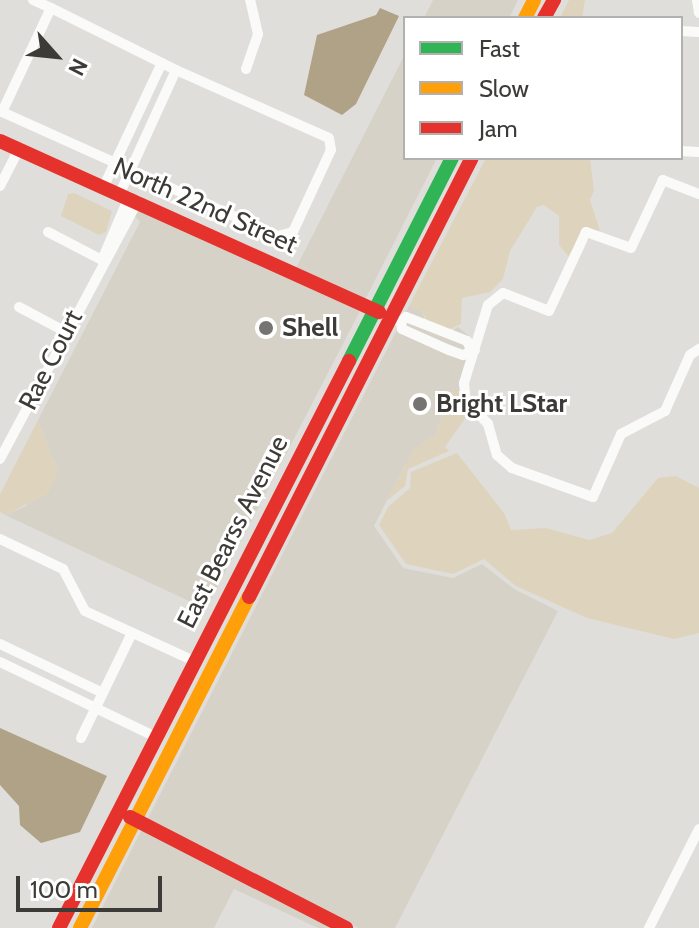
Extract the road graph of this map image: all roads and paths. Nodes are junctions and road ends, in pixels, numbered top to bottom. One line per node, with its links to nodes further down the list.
1 (33, 0): 4 (street)
2 (250, 0): 7 (street)
3 (697, 0): 5 (street)
4 (51, 8): 6 (street); 13 (street)
5 (699, 13)
6 (162, 63): 8 (street); 13 (street)
7 (246, 69)
8 (176, 70): 14 (street, Rae Court); 14 (street)
9 (0, 141): 10 (main road, North 22nd Street)
10 (19, 149): 15 (street); 16 (main road, North 22nd Street)
11 (451, 160): 22 (main road, East Bearss Avenue)
12 (471, 160): 23 (main road, East Bearss Avenue)
13 (114, 164): 14 (street); 16 (street)
14 (130, 171): 18 (street, Rae Court)
15 (0, 186)
16 (104, 186): 18 (main road, North 22nd Street)
17 (699, 194): 26 (street)
18 (129, 197): 20 (street, Rae Court); 22 (main road, North 22nd Street)
19 (48, 232): 20 (street)
20 (102, 260): 24 (street, Rae Court)
21 (19, 307): 24 (street)
22 (373, 309): 23 (main road, North 22nd Street); 31 (main road, East Bearss Avenue)
23 (396, 320): 26 (street); 38 (main road, East Bearss Avenue)
24 (66, 332): 27 (street, Rae Court)
25 (699, 349): 26 (street)
26 (473, 350)
27 (0, 459)
28 (0, 539): 29 (street)
29 (137, 635): 31 (street); 33 (street)
30 (0, 644): 33 (street)
31 (194, 661): 35 (main road, East Bearss Avenue)
32 (0, 662): 34 (street)
33 (103, 693): 34 (street)
34 (96, 708): 35 (street); 36 (street)
35 (156, 737): 37 (main road, East Bearss Avenue)
36 (81, 738)
37 (119, 811): 38 (main road); 40 (main road, East Bearss Avenue)
38 (135, 820): 41 (main road, East Bearss Avenue); 42 (main road)
39 (699, 829): 43 (street)
40 (59, 928)
41 (80, 928)
42 (346, 928)
43 (649, 928)

